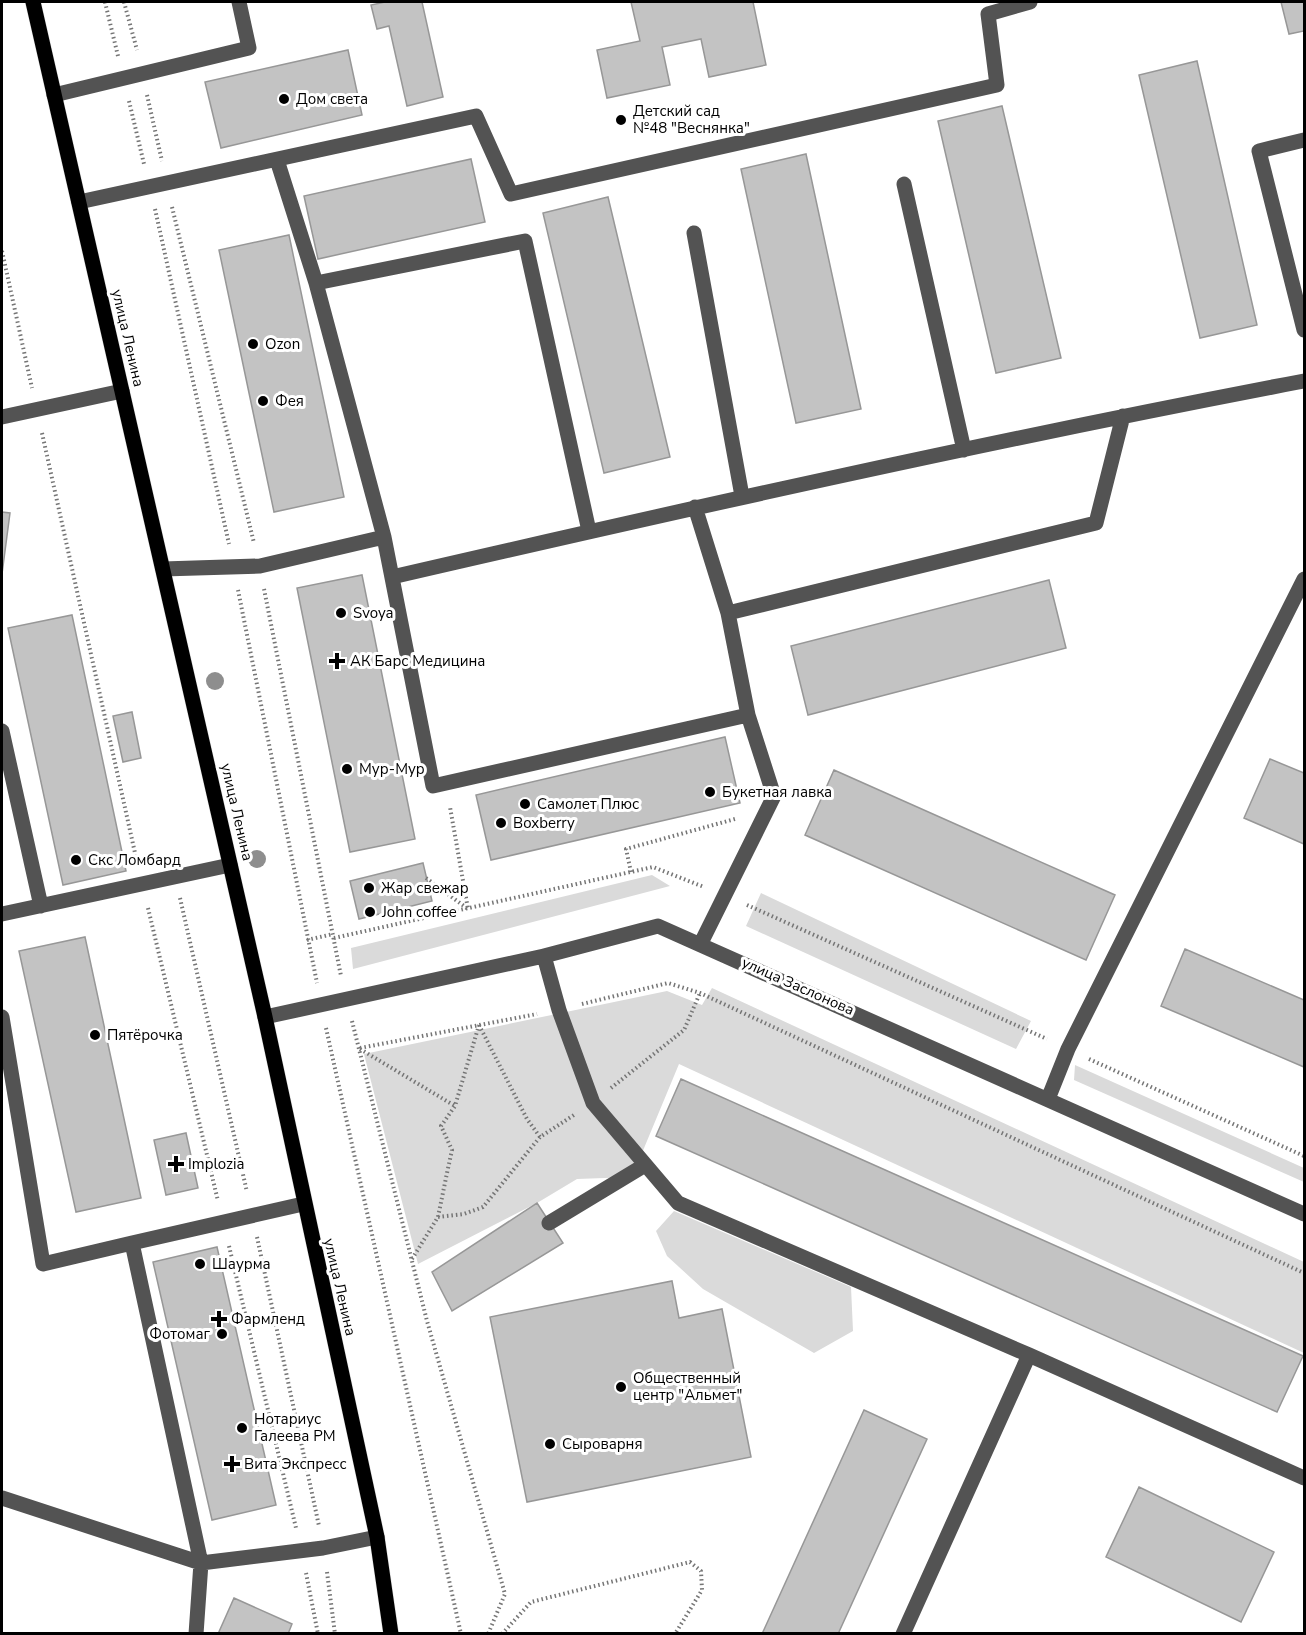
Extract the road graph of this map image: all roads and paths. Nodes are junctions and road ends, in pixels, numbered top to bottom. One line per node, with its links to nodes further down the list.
1 (33, 2): 8 (main road, улица Ленина)
2 (105, 2): 7 (path)
3 (124, 2): 6 (path)
4 (239, 2): 6 (street)
5 (1030, 2): 10 (street)
6 (143, 74): 7 (street); 11 (path)
7 (124, 79): 8 (street); 13 (path)
8 (54, 95): 14 (main road, улица Ленина)
9 (1305, 140): 18 (street)
10 (278, 160): 11 (street); 17 (street)
11 (167, 183): 13 (street); 29 (path)
12 (904, 184): 24 (street)
13 (150, 187): 14 (street); 30 (path)
14 (79, 202): 20 (main road, улица Ленина)
15 (694, 233): 25 (street)
16 (2, 251): 21 (path)
17 (316, 282): 27 (street); 28 (street)
18 (1305, 330)
19 (1305, 381): 22 (street)
20 (122, 391): 21 (street); 31 (main road, улица Ленина)
21 (37, 410): 23 (street); 43 (path)
22 (1123, 416): 24 (street); 34 (street)
23 (2, 417)
24 (964, 450): 25 (street)
25 (742, 496): 26 (street)
26 (695, 507): 27 (street); 34 (street)
27 (590, 531): 32 (street)
28 (384, 537): 29 (street); 32 (street)
29 (260, 566): 30 (street); 46 (path)
30 (234, 567): 31 (street); 47 (path)
31 (163, 569): 39 (main road, улица Ленина)
32 (392, 577): 37 (street)
33 (1305, 579): 60 (street)
34 (728, 614): 35 (street)
35 (748, 715): 37 (street); 38 (street)
36 (2, 731): 44 (street)
37 (454, 781): 42 (path)
38 (766, 810): 40 (path); 48 (street)
39 (230, 865): 41 (street); 55 (main road, улица Ленина)
40 (632, 872)
41 (176, 877): 43 (street); 67 (path)
42 (426, 878)
43 (142, 885): 44 (street); 69 (path)
44 (41, 906): 45 (street)
45 (2, 914)
46 (333, 934): 47 (path); 51 (path)
47 (308, 940): 52 (path)
48 (701, 943): 49 (street, улица Заслонова); 60 (street, улица Заслонова)
49 (544, 956): 51 (street, улица Заслонова); 53 (street)
50 (700, 993): 53 (path); 61 (path); 73 (path)
51 (346, 999): 52 (street, улица Заслонова); 57 (path)
52 (321, 1005): 55 (street, улица Заслонова); 85 (path)
53 (559, 1010): 56 (path); 61 (street)
54 (2, 1017): 58 (street)
55 (265, 1017): 65 (main road, улица Ленина)
56 (479, 1026): 57 (path); 62 (path); 63 (path)
57 (360, 1048): 62 (path); 72 (path)
58 (17, 1095): 59 (street); 71 (street)
59 (2, 1099)
60 (1048, 1099): 66 (street, улица Заслонова)
61 (592, 1103): 63 (path); 64 (street)
62 (455, 1106): 68 (path)
63 (540, 1137): 68 (path)
64 (645, 1165): 70 (street); 74 (street)
65 (303, 1204): 67 (street); 77 (main road, улица Ленина)
66 (1305, 1214)
67 (252, 1215): 69 (street); 78 (path)
68 (438, 1217): 72 (path)
69 (223, 1222): 71 (street); 79 (path)
70 (549, 1223)
71 (132, 1243): 80 (street)
72 (412, 1260): 86 (path)
73 (1305, 1273)
74 (1029, 1354): 75 (street); 89 (street)
75 (1305, 1478)
76 (2, 1498): 80 (street)
77 (377, 1537): 78 (street); 84 (main road, улица Ленина)
78 (323, 1548): 79 (street); 83 (path)
79 (302, 1551): 80 (street); 82 (path)
80 (201, 1563): 81 (street)
81 (196, 1634)
82 (318, 1634)
83 (335, 1634)
84 (391, 1634)
85 (461, 1634)
86 (488, 1634)
87 (502, 1634): 88 (path)
88 (675, 1634)
89 (903, 1634)

